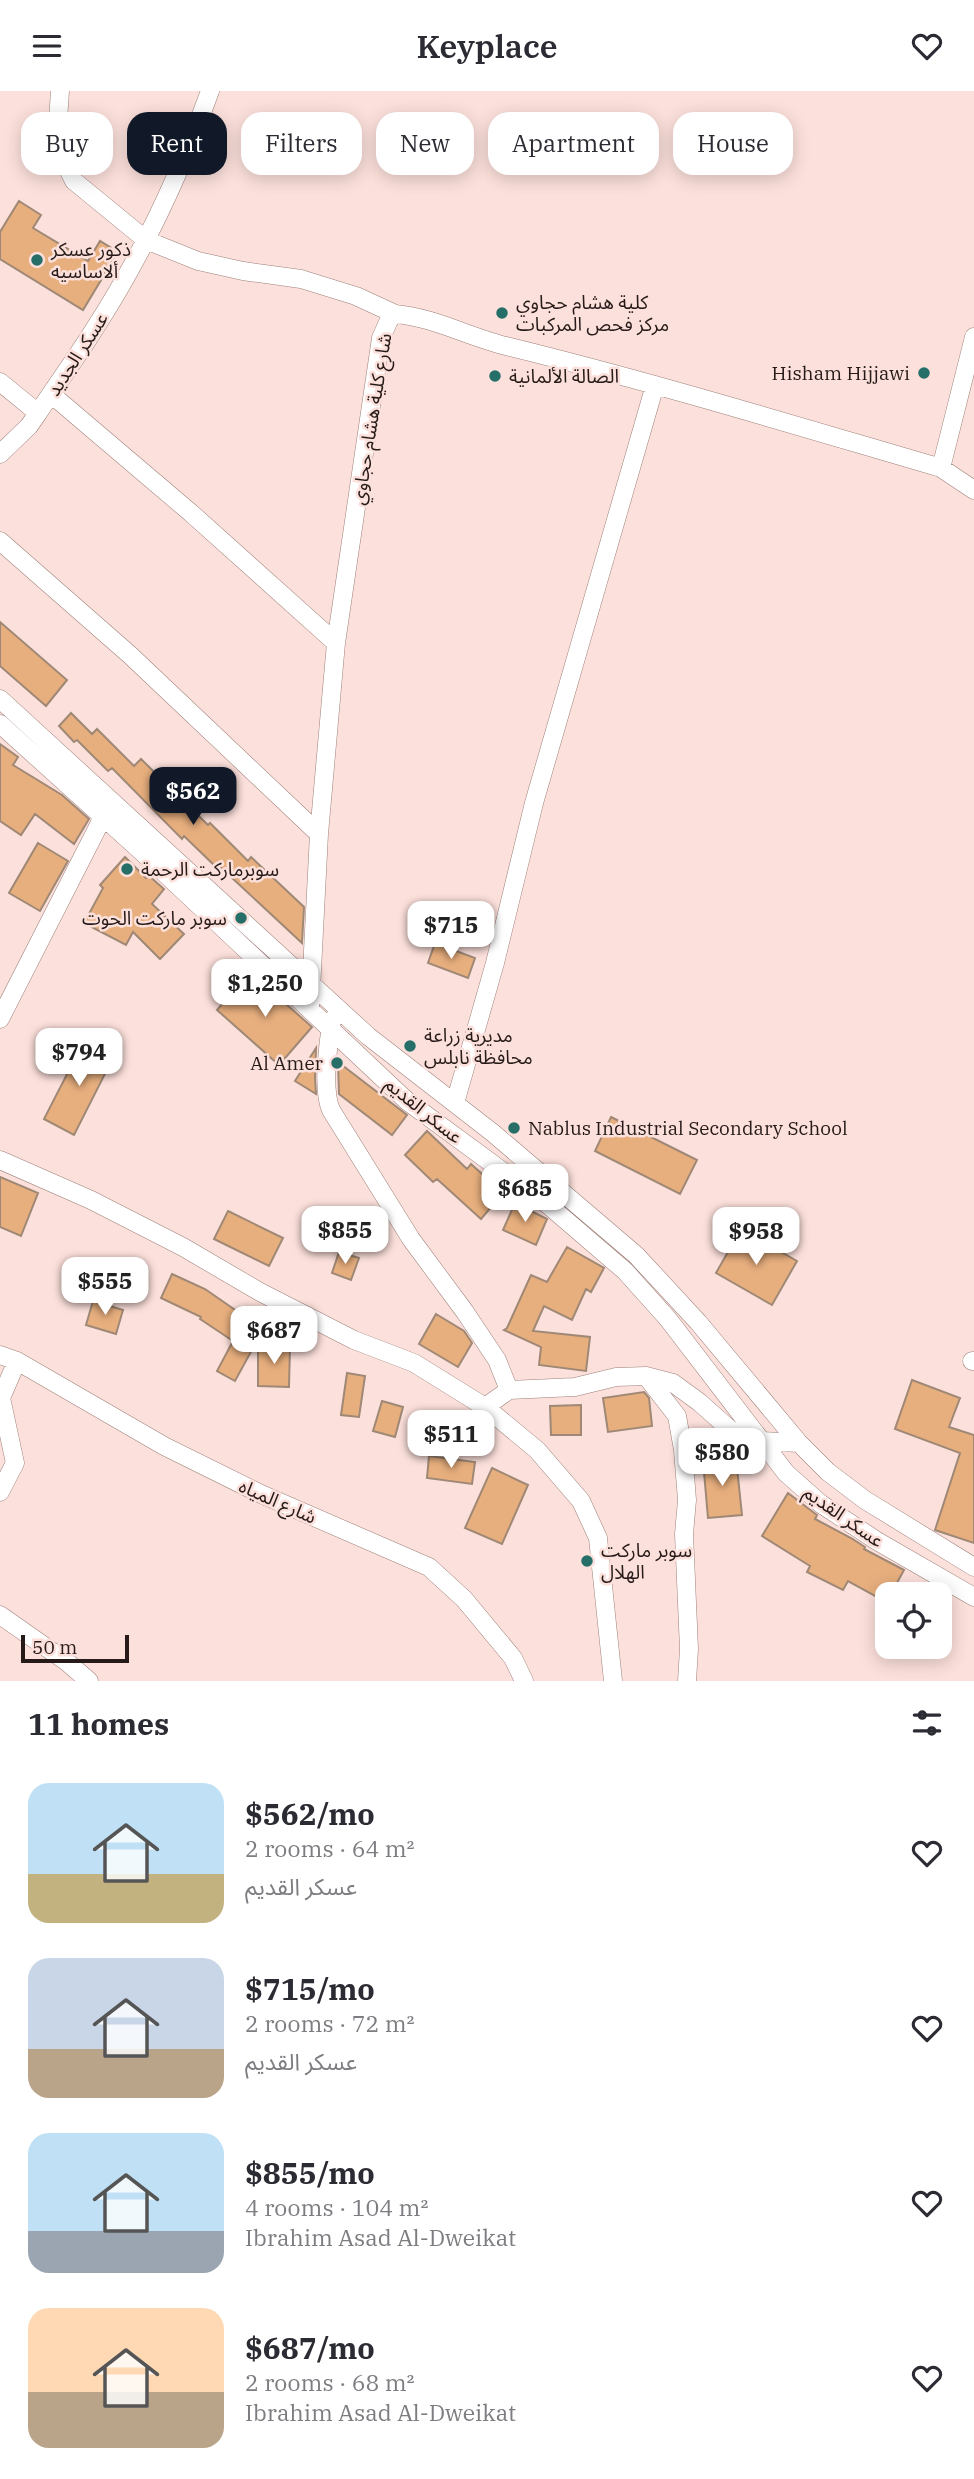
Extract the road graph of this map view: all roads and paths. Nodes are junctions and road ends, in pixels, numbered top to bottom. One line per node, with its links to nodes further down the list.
1 (60, 91): 3 (street)
2 (210, 91): 3 (street, عسكر الجديد)
3 (146, 240): 4 (street); 8 (street, عسكر الجديد)
4 (395, 314): 7 (street, شارع كلية هشام حجاوي); 14 (street, شارع كلية هشام حجاوي)
5 (974, 337): 11 (street)
6 (0, 382): 9 (street)
7 (655, 385): 11 (street, شارع كلية هشام حجاوي); 24 (street)
8 (51, 394): 9 (street, عسكر الجديد); 14 (street)
9 (38, 413): 10 (street, عسكر الجديد)
10 (0, 454)
11 (942, 468): 12 (street, شارع كلية هشام حجاوي)
12 (974, 490)
13 (0, 541): 18 (street)
14 (337, 643): 18 (street, شارع كلية هشام حجاوي)
15 (0, 699): 17 (street, عسكر القديم)
16 (0, 724): 17 (street, عسكر القديم)
17 (111, 813): 19 (street, عسكر القديم); 21 (street, عسكر القديم); 22 (street)
18 (319, 834): 19 (street, شارع كلية هشام حجاوي)
19 (312, 984): 20 (street, عسكر القديم); 21 (street, شارع كلية هشام حجاوي)
20 (335, 1005): 23 (street); 24 (street, عسكر القديم)
21 (310, 1009): 23 (street, عسكر القديم)
22 (0, 1019)
23 (330, 1028): 28 (street); 30 (street, عسكر القديم)
24 (455, 1103): 31 (street, عسكر القديم)
25 (0, 1160): 29 (street)
26 (8, 1358): 32 (street); 37 (street, شارع المياه)
27 (646, 1376): 28 (street); 30 (street); 39 (street)
28 (509, 1390): 29 (street)
29 (485, 1407): 38 (street)
30 (760, 1441): 31 (street); 34 (street, عسكر القديم)
31 (799, 1443): 33 (street, عسكر القديم)
32 (0, 1492)
33 (974, 1567)
34 (974, 1597)
35 (0, 1615): 36 (street)
36 (89, 1681)
37 (524, 1681)
38 (614, 1681)
39 (687, 1681)

